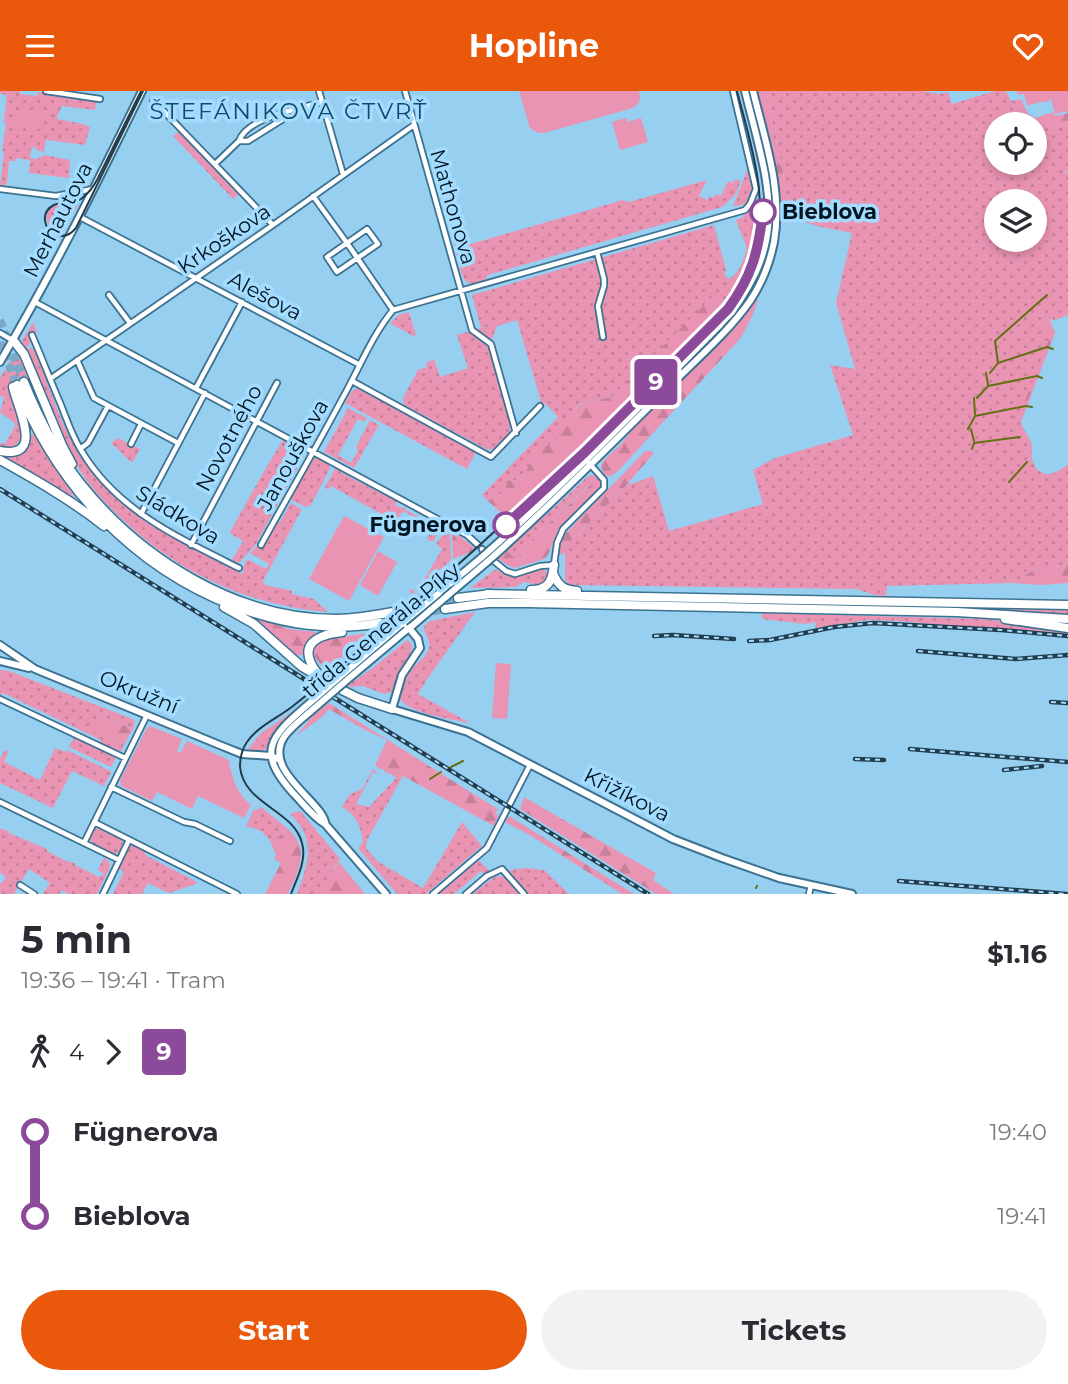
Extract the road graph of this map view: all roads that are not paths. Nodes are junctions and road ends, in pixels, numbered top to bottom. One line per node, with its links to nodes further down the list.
1 (46, 91): 8 (street)
2 (142, 91): 17 (main road, Merhautova)
3 (319, 91): 10 (street)
4 (405, 91): 12 (street, Mathonova)
5 (733, 91): 22 (street)
6 (745, 91): 57 (main road, třída Generála Píky)
7 (753, 91): 57 (main road, třída Generála Píky)
8 (100, 99)
9 (153, 100): 14 (street)
10 (322, 103): 11 (street); 15 (street)
11 (284, 114): 13 (street); 13 (street)
12 (414, 124): 15 (street, Krkoškova); 25 (street, Mathonova)
13 (239, 141): 14 (street)
14 (215, 164): 20 (street)
15 (343, 174): 18 (street, Krkoškova)
16 (0, 189): 17 (street)
17 (94, 189): 19 (main road, Merhautova)
18 (313, 196): 20 (street, Krkoškova); 21 (street)
19 (80, 217): 24 (street, Alešova); 27 (main road, Merhautova)
20 (273, 225): 24 (street, Krkoškova)
21 (347, 243): 23 (street); 23 (street); 23 (street)
22 (597, 251): 25 (street); 33 (street)
23 (358, 258): 29 (street)
24 (196, 277): 28 (street, Alešova); 30 (street, Krkoškova)
25 (460, 291): 29 (street); 50 (street, Mathonova)
26 (109, 295): 30 (street)
27 (35, 302): 34 (street); 36 (main road, Merhautova)
28 (242, 302): 39 (street, Alešova); 44 (street)
29 (393, 310): 39 (street, Janouškova)
30 (130, 323): 34 (street, Krkoškova)
31 (0, 333): 36 (street)
32 (32, 335): 40 (street, Sládkova)
33 (603, 337)
34 (106, 340): 37 (street, Krkoškova); 44 (street)
35 (0, 342): 36 (street)
36 (11, 344): 38 (main road, Merhautova); 58 (highway)
37 (77, 361): 40 (street, Krkoškova); 46 (street)
38 (0, 362)
39 (360, 365): 41 (street, Janouškova)
40 (50, 379): 53 (street, Sládkova)
41 (352, 381): 50 (street); 55 (street, Janouškova)
42 (276, 383): 48 (street, Novotného)
43 (18, 385): 54 (highway); 58 (highway); 62 (highway)
44 (196, 388): 45 (street)
45 (205, 393): 48 (street); 51 (street)
46 (108, 406): 49 (street); 53 (street)
47 (540, 406): 50 (street)
48 (256, 421): 55 (street); 60 (street, Novotného)
49 (141, 424): 51 (street); 52 (street)
50 (516, 433)
51 (178, 443): 59 (street)
52 (131, 445)
53 (80, 449): 59 (street, Sládkova)
54 (0, 451)
55 (313, 451): 61 (street, Janouškova); 63 (street)
56 (0, 460): 62 (highway)
57 (588, 462): 63 (main road, třída Generála Píky); 65 (street)
58 (93, 499): 72 (highway)
59 (141, 514): 60 (street, Sládkova)
60 (191, 545): 64 (street, Sládkova)
61 (261, 545)
62 (134, 548): 66 (highway)
63 (486, 554): 65 (street); 67 (main road, třída Generála Píky); 75 (main road, třída Generála Píky, bridge)
64 (239, 568)
65 (553, 569): 68 (highway); 69 (highway)
66 (186, 583): 66 (highway)
67 (456, 594): 68 (highway); 75 (main road, třída Generála Píky, bridge)
68 (487, 594): 69 (highway)
69 (618, 596): 70 (highway)
70 (1068, 603)
71 (444, 609): 73 (highway)
72 (399, 611)
73 (957, 612): 74 (highway); 76 (highway)
74 (1068, 619)
75 (409, 625): 80 (main road, třída Generála Píky); 80 (main road, třída Generála Píky); 84 (main road)
76 (1068, 628)
77 (0, 645): 79 (main road, Okružní)
78 (0, 661): 79 (main road)
79 (35, 669): 85 (main road, Okružní)
80 (344, 678): 83 (main road, třída Generála Píky, bridge)
81 (342, 690): 84 (highway)
82 (0, 699): 90 (street)
83 (308, 709): 86 (main road, třída Generála Píky); 87 (main road, třída Generála Píky)
84 (392, 709): 92 (main road, Křižíkova)
85 (147, 714): 88 (main road, Okružní); 90 (street)
86 (272, 744): 88 (main road, třída Generála Píky); 89 (main road)
87 (280, 749): 89 (main road, třída Generála Píky); 91 (main road)
88 (251, 755): 89 (main road, Okružní); 93 (main road)
89 (271, 756): 91 (main road, Okružní); 93 (main road)
90 (125, 758): 94 (street)
91 (280, 760): 97 (main road)
92 (530, 765): 103 (main road, Křižíkova); 108 (street)
93 (274, 768): 97 (main road)
94 (111, 787): 96 (street); 99 (street)
95 (0, 801): 100 (street)
96 (94, 822): 98 (street); 100 (street)
97 (326, 825): 107 (main road)
98 (129, 840): 101 (street); 106 (street)
99 (230, 841)
100 (84, 843): 101 (street)
101 (119, 860): 105 (street)
102 (20, 885): 104 (street)
103 (811, 885): 111 (street); 112 (main road, Křižíkova)
104 (34, 894)
105 (103, 894)
106 (237, 894)
107 (386, 894)
108 (433, 894)
109 (466, 894): 110 (street)
110 (524, 894)
111 (809, 894)
112 (852, 894)

